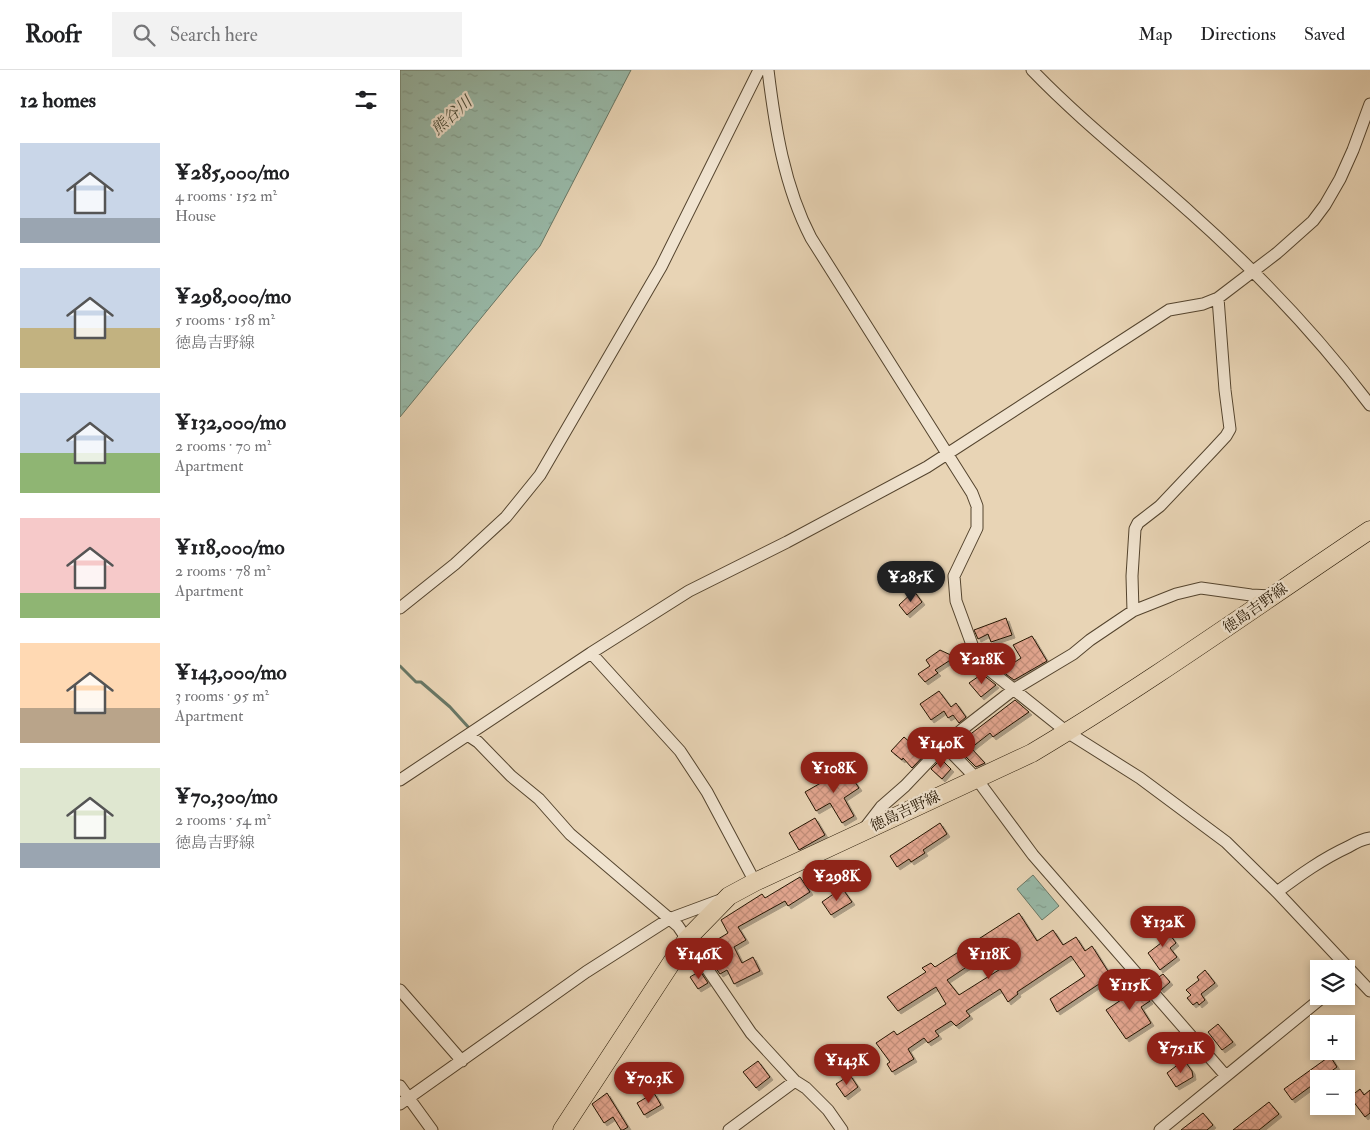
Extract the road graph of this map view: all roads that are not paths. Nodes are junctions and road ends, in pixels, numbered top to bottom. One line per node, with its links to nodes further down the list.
1 (759, 70): 11 (street)
2 (768, 70): 8 (street)
3 (1032, 70): 5 (street)
4 (1370, 104): 5 (street)
5 (1253, 272): 6 (street); 7 (street)
6 (1218, 298): 8 (street); 12 (street)
7 (1370, 405)
8 (948, 453): 13 (street); 14 (street)
9 (1370, 530): 10 (main road, 徳島吉野線)
10 (1272, 596): 12 (street); 15 (main road, 徳島吉野線)
11 (400, 608)
12 (1133, 612): 14 (street)
13 (591, 653): 16 (street); 22 (street)
14 (1013, 690): 15 (street); 17 (street)
15 (1067, 732): 18 (main road, 徳島吉野線); 23 (street)
16 (468, 736): 19 (street); 25 (street)
17 (944, 745): 18 (street); 20 (street)
18 (976, 778): 20 (main road, 徳島吉野線); 33 (street)
19 (400, 780)
20 (863, 830): 22 (main road, 徳島吉野線)
21 (1370, 838): 23 (street)
22 (754, 882): 24 (main road, 徳島吉野線)
23 (1277, 892): 27 (street)
24 (729, 896): 25 (street); 26 (main road, 徳島吉野線)
25 (669, 919): 26 (street); 32 (street)
26 (687, 939): 34 (street); 38 (main road, 徳島吉野線)
27 (1337, 960)
28 (1355, 979): 30 (street)
29 (400, 990): 32 (street)
30 (1370, 991)
31 (1313, 1005): 33 (street)
32 (462, 1061): 36 (street)
33 (1226, 1076): 41 (street)
34 (795, 1081): 39 (street); 40 (street)
35 (400, 1086): 36 (street)
36 (404, 1101): 37 (street)
37 (432, 1130)
38 (562, 1130)
39 (729, 1130)
40 (842, 1130)
41 (1160, 1130)

